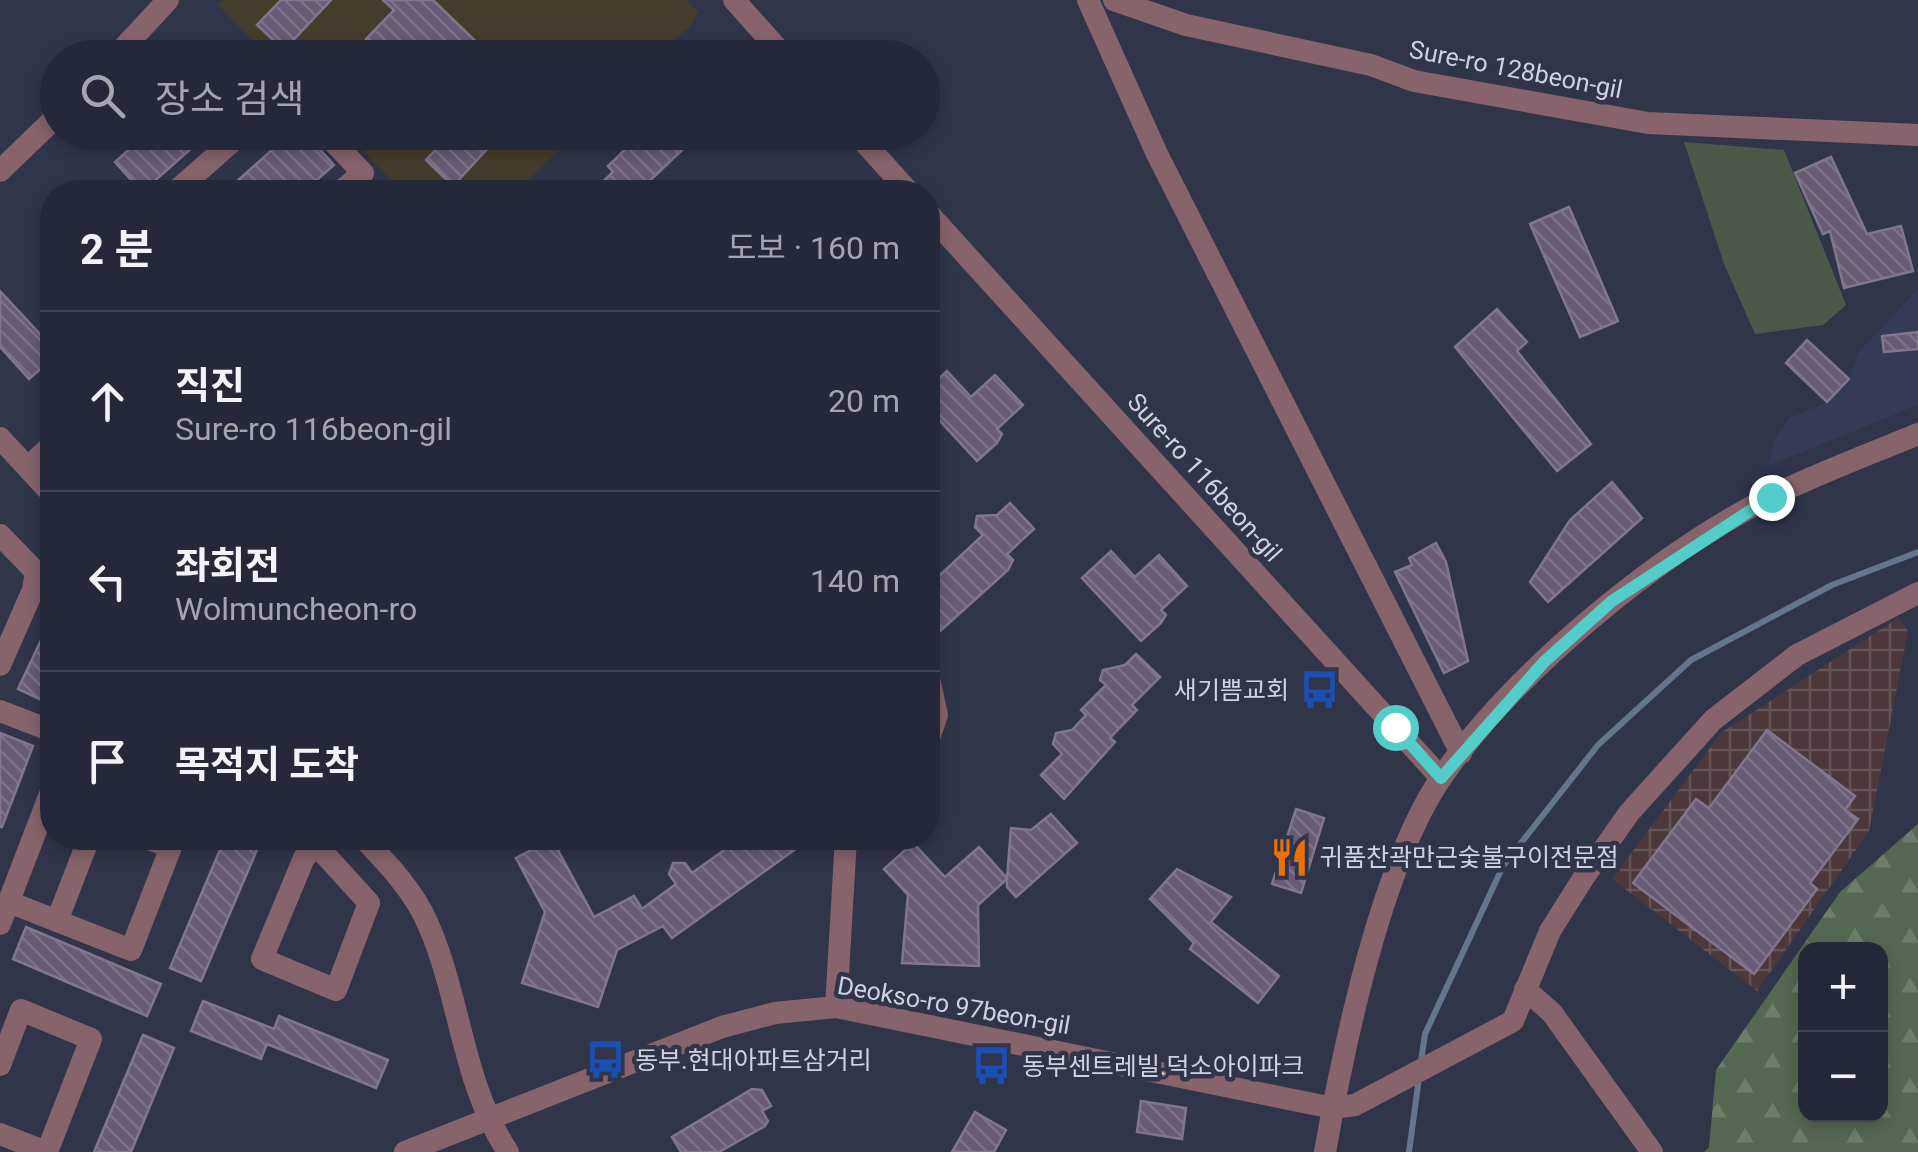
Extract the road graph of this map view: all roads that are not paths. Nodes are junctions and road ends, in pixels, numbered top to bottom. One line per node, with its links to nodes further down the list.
1 (168, 0): 5 (street)
2 (734, 0): 6 (street)
3 (1088, 0): 27 (street)
4 (1114, 0): 8 (street, Sure-ro 128beon-gil)
5 (131, 40)
6 (770, 40)
7 (40, 132): 12 (street)
8 (1918, 135)
9 (223, 150): 13 (street)
10 (341, 150): 14 (street)
11 (870, 150): 15 (street)
12 (0, 171)
13 (189, 180)
14 (354, 180)
15 (898, 180)
16 (940, 226): 28 (street, Sure-ro 116beon-gil)
17 (1918, 434): 27 (street)
18 (0, 438): 20 (street)
19 (40, 456): 20 (street)
20 (29, 466): 21 (street)
21 (40, 479)
22 (0, 535): 24 (street)
23 (1918, 593): 39 (street)
24 (0, 664)
25 (0, 711): 26 (street)
26 (40, 727)
27 (1461, 753): 28 (street)
28 (1441, 778): 42 (street)
29 (40, 821): 36 (street)
30 (84, 850): 37 (street)
31 (170, 850): 37 (street)
32 (308, 850): 33 (street)
33 (321, 850)
34 (374, 850): 43 (street)
35 (845, 850): 40 (street)
36 (9, 902): 37 (street); 38 (street)
37 (57, 921)
38 (0, 924)
39 (1525, 989): 42 (street); 49 (street)
40 (836, 1007): 42 (street, Deokso-ro 97beon-gil); 43 (street, Deokso-ro 97beon-gil)
41 (0, 1065): 45 (street)
42 (1344, 1106): 48 (street)
43 (486, 1119): 46 (street, Deokso-ro 97beon-gil); 47 (street)
44 (0, 1134): 45 (street)
45 (47, 1152)
46 (404, 1152)
47 (508, 1152)
48 (1326, 1152)
49 (1652, 1152)

